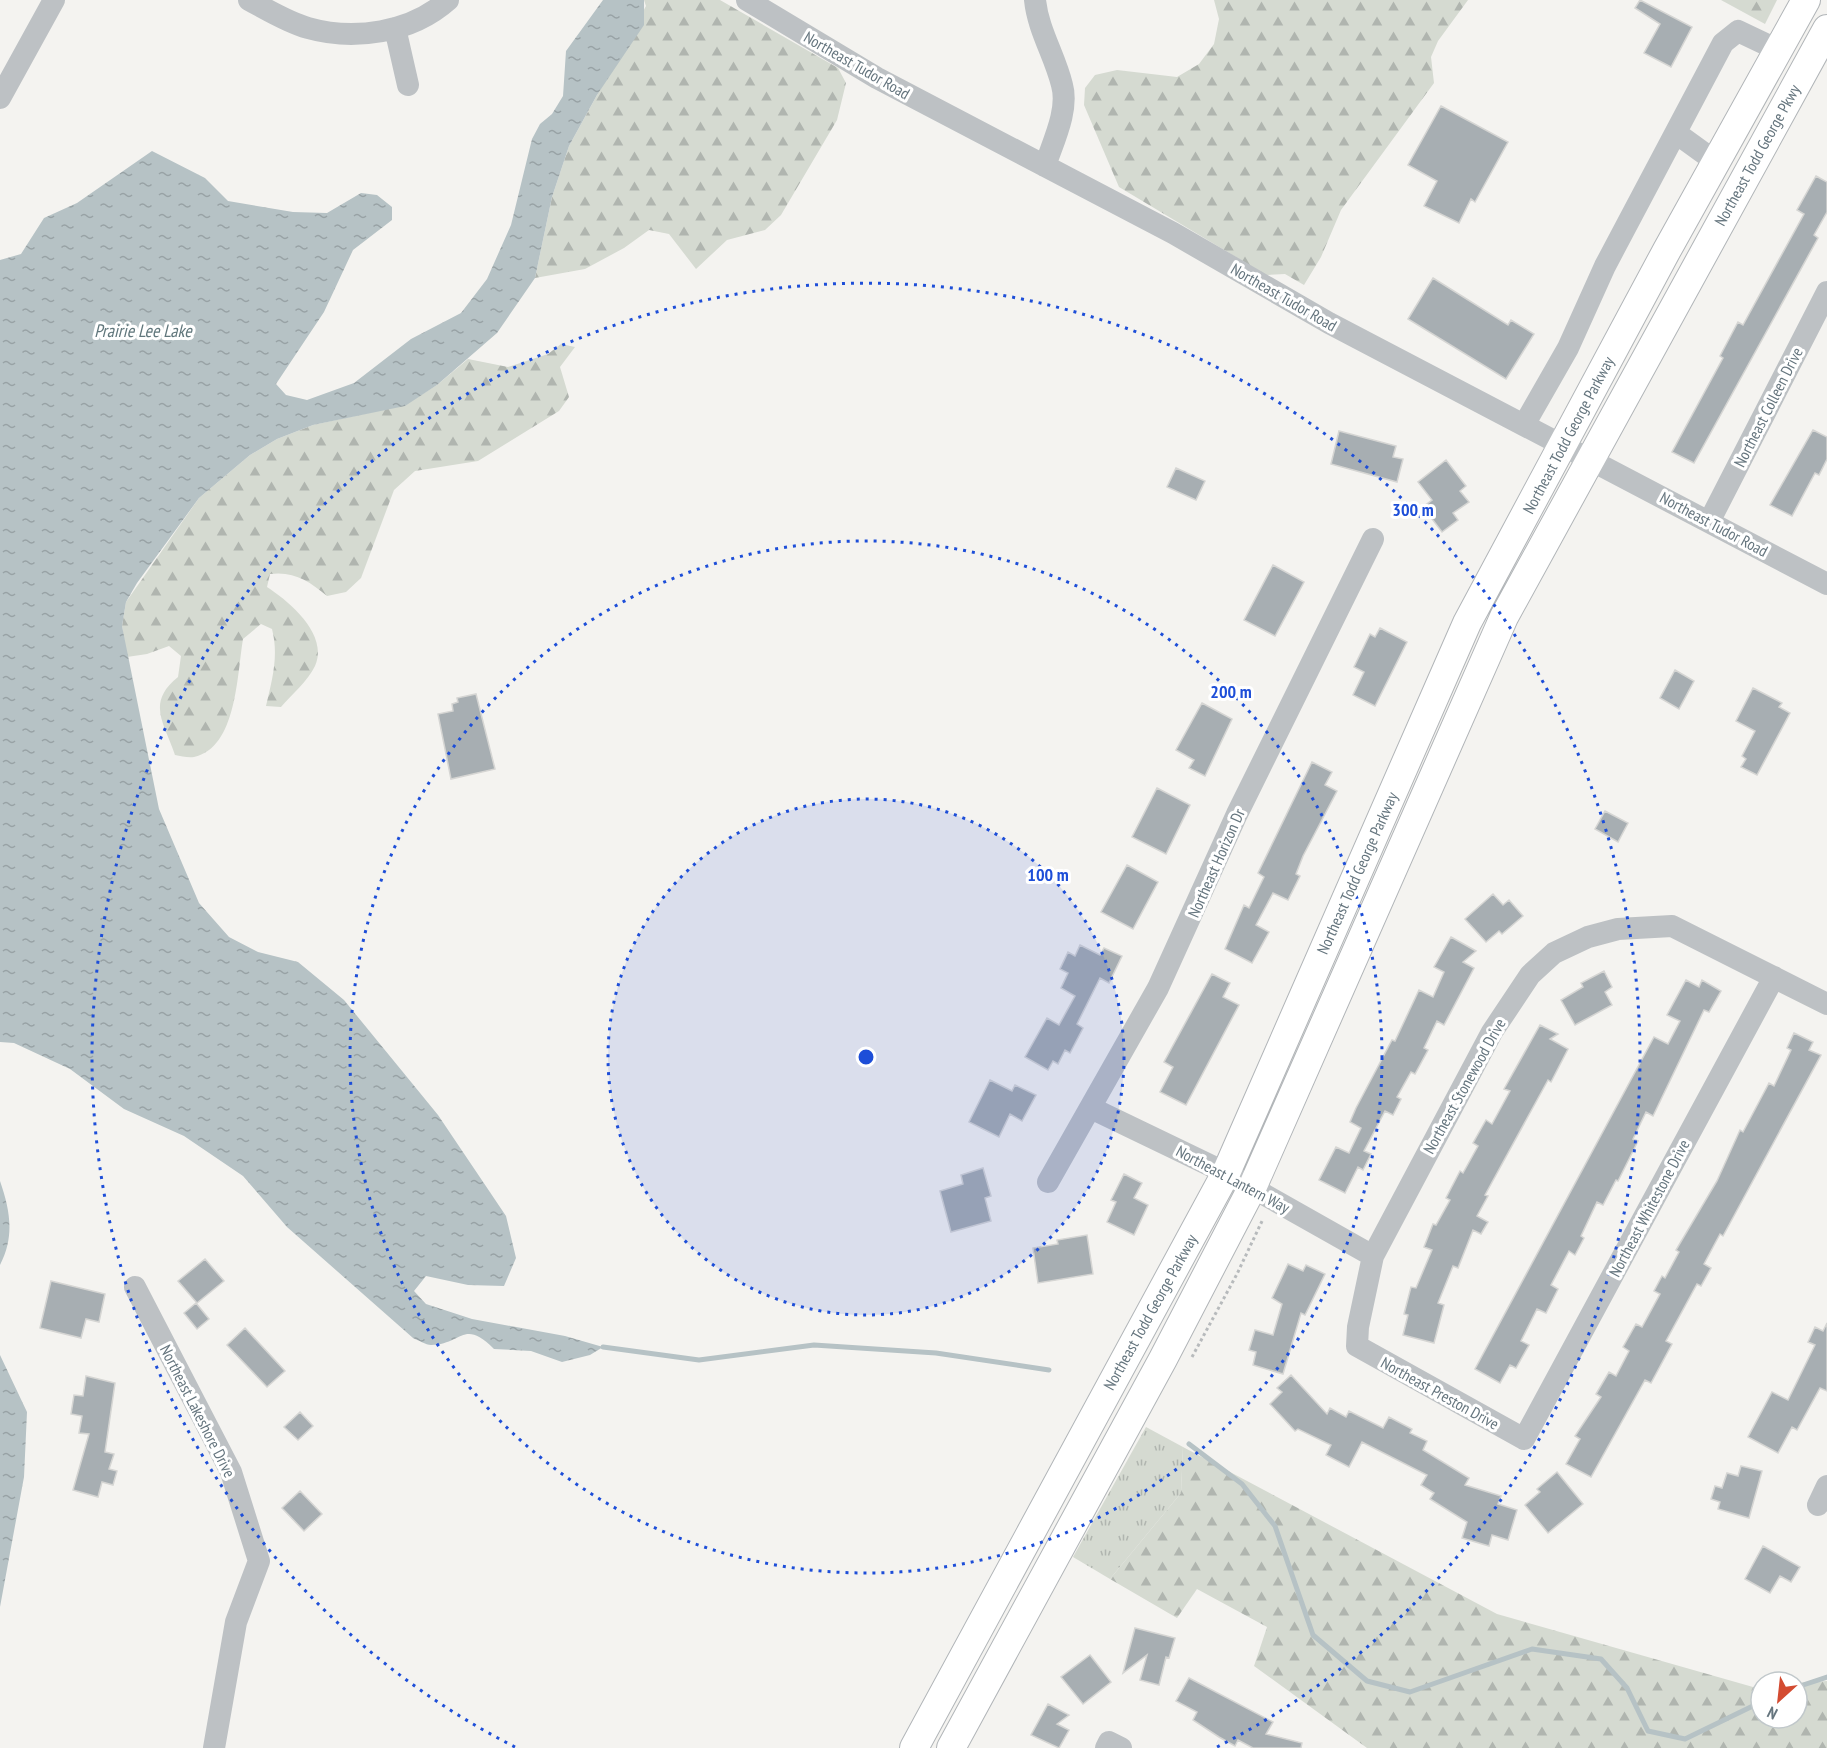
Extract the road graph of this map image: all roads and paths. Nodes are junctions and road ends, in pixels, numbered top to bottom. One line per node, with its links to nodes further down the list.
1 (54, 0): 11 (street)
2 (249, 0): 7 (street)
3 (448, 0): 7 (street)
4 (747, 0): 14 (street, Northeast Tudor Road)
5 (1035, 0): 14 (street)
6 (1806, 0): 9 (main road, Northeast Todd George Parkway)
7 (395, 28): 10 (street)
8 (1827, 29): 15 (main road, Northeast Todd George Pkwy)
9 (1778, 50): 12 (street); 13 (main road, Northeast Todd George Parkway)
10 (408, 85)
11 (0, 98)
12 (1676, 133): 13 (street); 18 (street)
13 (1716, 162): 15 (main road); 19 (main road, Northeast Todd George Parkway)
14 (1045, 166): 18 (street, Northeast Tudor Road)
15 (1744, 179): 16 (main road, Northeast Todd George Pkwy)
16 (1687, 281): 20 (main road, Northeast Todd George Parkway)
17 (1826, 295): 21 (street, Northeast Colleen Drive)
18 (1524, 425): 19 (street, Northeast Tudor Road)
19 (1563, 446): 20 (street, Northeast Tudor Road); 27 (main road, Northeast Todd George Parkway)
20 (1589, 460): 21 (street, Northeast Tudor Road); 29 (main road, Northeast Todd George Parkway)
21 (1709, 522): 23 (street, Northeast Tudor Road)
22 (1373, 539): 26 (street, Northeast Horizon Dr)
23 (1827, 584)
24 (1774, 977): 25 (street); 30 (street, Northeast Stonewood Drive); 33 (street, Northeast Whitestone Drive)
25 (1827, 1004)
26 (1091, 1108): 27 (street, Northeast Lantern Way); 28 (street, Northeast Horizon Dr)
27 (1226, 1173): 29 (street, Northeast Lantern Way); 35 (main road, Northeast Todd George Parkway)
28 (1048, 1182)
29 (1252, 1188): 30 (street, Northeast Lantern Way); 36 (main road, Northeast Todd George Parkway)
30 (1373, 1256): 32 (street, Northeast Stonewood Drive)
31 (135, 1287): 34 (street, Northeast Lakeshore Drive)
32 (1357, 1346): 33 (street, Northeast Preston Drive)
33 (1524, 1439)
34 (214, 1748)
35 (914, 1748)
36 (951, 1748)

